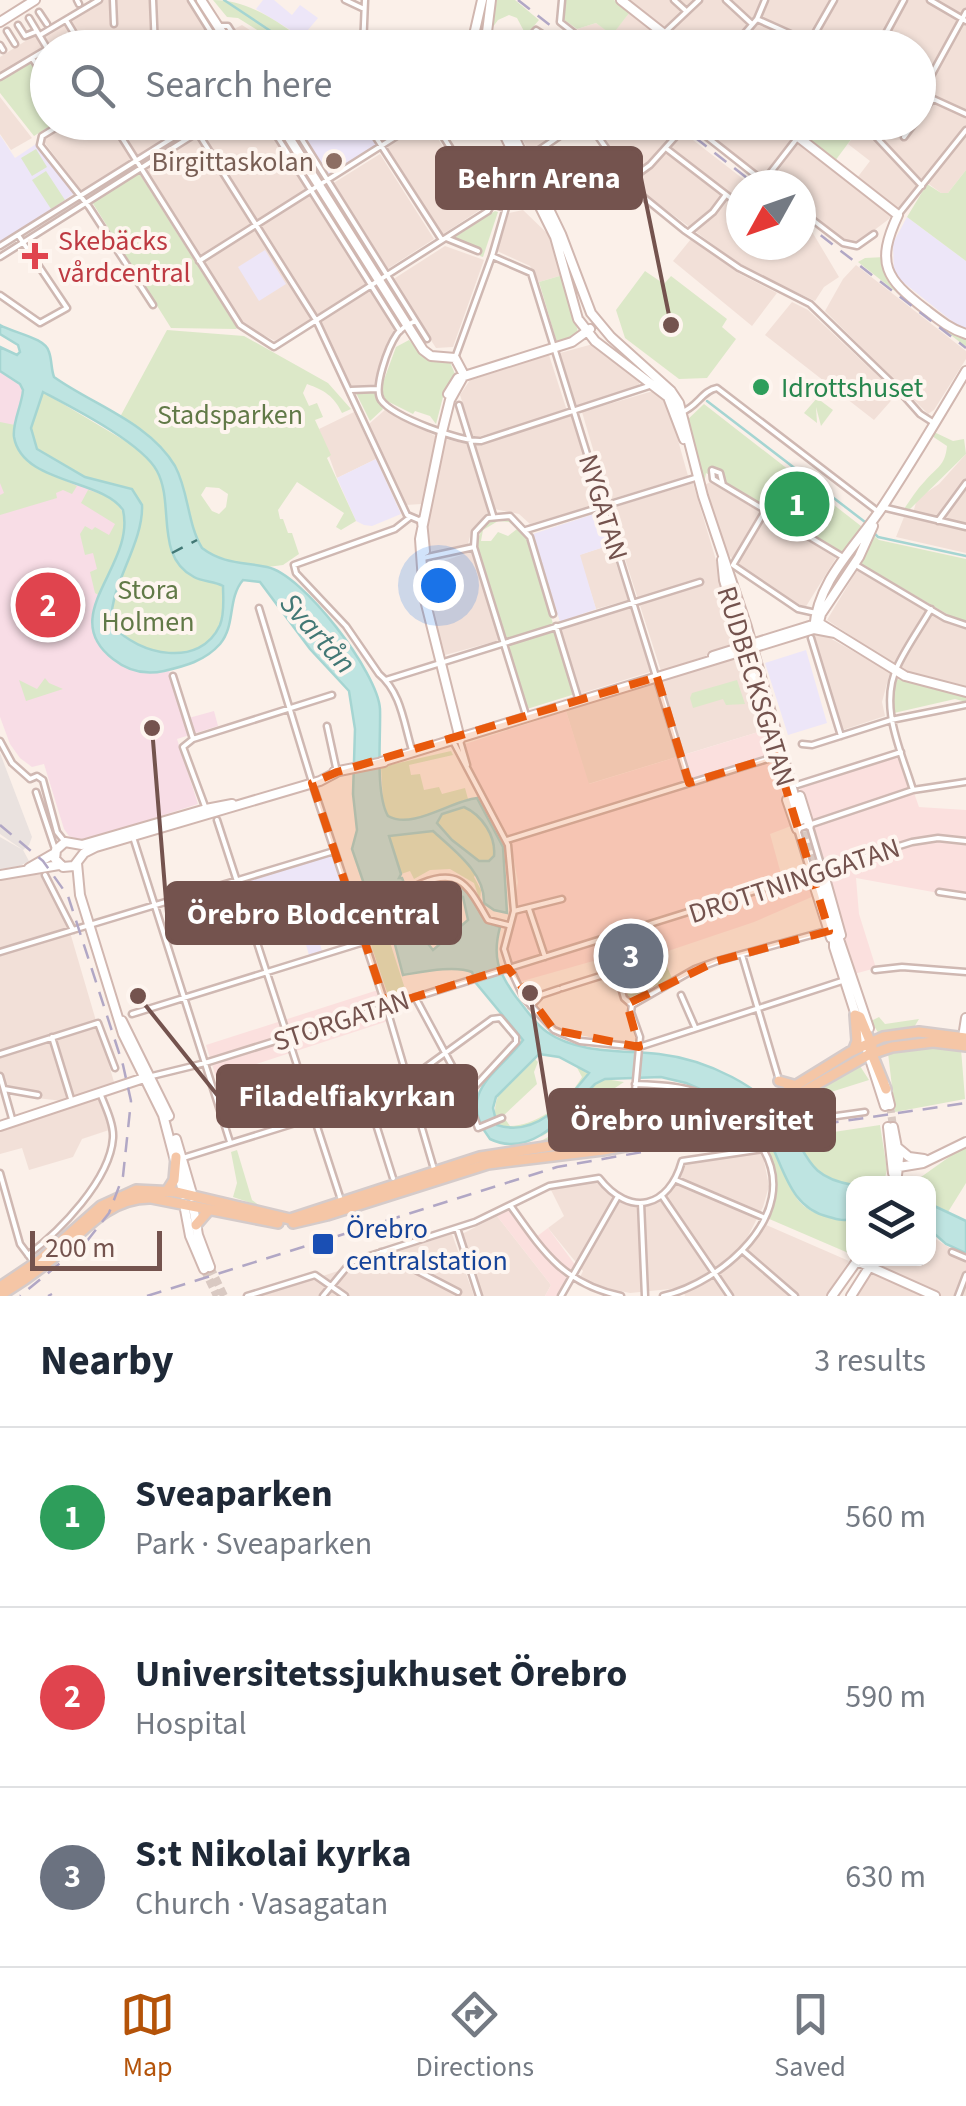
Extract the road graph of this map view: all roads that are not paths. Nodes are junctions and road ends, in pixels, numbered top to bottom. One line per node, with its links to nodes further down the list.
1 (35, 0): 28 (main road)
2 (99, 0): 26 (street)
3 (112, 0): 30 (street)
4 (153, 0): 37 (street)
5 (190, 0): 33 (street)
6 (201, 0): 33 (main road)
7 (346, 0): 20 (street)
8 (365, 0): 20 (street)
9 (482, 0): 41 (main road)
10 (491, 0): 42 (main road)
11 (562, 0): 43 (street)
12 (621, 0): 44 (main road)
13 (674, 0): 22 (street)
14 (699, 0): 22 (street)
15 (726, 0): 31 (street)
16 (765, 0): 25 (street)
17 (834, 0): 48 (street)
18 (904, 0): 49 (street)
19 (930, 0): 27 (street)
20 (362, 8): 40 (street)
21 (39, 12): 29 (street)
22 (686, 12): 45 (street)
23 (966, 12): 27 (street)
24 (29, 18): 34 (street)
25 (757, 18): 31 (street); 47 (street)
26 (66, 20): 35 (street); 36 (street)
27 (964, 20): 54 (street)
28 (0, 22)
29 (47, 24)
30 (114, 24)
31 (752, 24): 46 (street)
32 (18, 25): 51 (street)
33 (214, 28): 38 (street); 39 (street)
34 (36, 30)
35 (44, 30)
36 (72, 30)
37 (154, 30)
38 (211, 30)
39 (231, 30)
40 (363, 30)
41 (476, 30)
42 (487, 30)
43 (570, 30)
44 (659, 30)
45 (668, 30)
46 (747, 30)
47 (784, 30)
48 (817, 30)
49 (888, 30)
50 (7, 32): 52 (street)
51 (30, 35)
52 (15, 44)
53 (30, 59): 55 (street)
54 (936, 66)
55 (0, 77)
56 (936, 101): 57 (street)
57 (966, 114)
58 (966, 130): 89 (street)
59 (41, 140): 90 (street)
60 (123, 140): 82 (street)
61 (169, 140): 82 (street)
62 (186, 140): 83 (street)
63 (201, 140): 97 (street)
64 (282, 140): 88 (street)
65 (290, 140): 88 (main road)
66 (299, 140): 88 (street)
67 (377, 140): 79 (street)
68 (390, 140): 79 (street)
69 (445, 140): 93 (street)
70 (507, 140): 86 (main road, RUDBECKSGATAN)
71 (516, 140): 81 (main road, RUDBECKSGATAN)
72 (554, 140): 81 (street)
73 (600, 140): 87 (street)
74 (673, 140): 80 (street)
75 (711, 140): 84 (street)
76 (796, 140): 85 (street)
77 (802, 140): 95 (main road)
78 (879, 140): 89 (street)
79 (381, 146): 88 (street); 101 (street)
80 (666, 149): 87 (street); 91 (street)
81 (526, 159): 112 (main road, RUDBECKSGATAN)
82 (136, 162): 83 (street); 90 (street)
83 (140, 168): 92 (street); 107 (street)
84 (749, 170)
85 (775, 170)
86 (524, 174): 94 (street); 114 (main road, RUDBECKSGATAN)
87 (628, 180): 98 (street)
88 (319, 186): 97 (street); 108 (main road)
89 (922, 186): 95 (street)
90 (80, 196): 92 (street); 100 (street)
91 (726, 196): 98 (street)
92 (86, 204): 102 (street); 110 (street)
93 (492, 204): 94 (street); 101 (street)
94 (507, 209): 105 (street)
95 (898, 215): 115 (main road)
96 (816, 222): 99 (street)
97 (256, 226): 107 (street); 111 (street)
98 (689, 232): 127 (street)
99 (874, 234)
100 (18, 235): 102 (street); 103 (street)
101 (444, 239): 104 (street); 108 (street)
102 (23, 243): 106 (street); 109 (street)
103 (0, 246)
104 (478, 250)
105 (492, 256): 117 (street, NYGATAN); 118 (street)
106 (0, 258)
107 (199, 262): 111 (street)
108 (379, 280): 111 (street); 113 (main road)
109 (0, 295)
110 (153, 305)
111 (316, 320): 123 (street)
112 (596, 322): 114 (main road); 126 (main road, RUDBECKSGATAN)
113 (408, 326): 116 (street); 118 (main road); 122 (street)
114 (588, 332): 117 (main road); 121 (main road, RUDBECKSGATAN)
115 (966, 334)
116 (427, 339)
117 (554, 348): 120 (main road); 125 (street, NYGATAN)
118 (455, 358): 120 (main road)
119 (966, 371): 127 (main road)
120 (464, 376): 128 (main road)
121 (652, 382): 125 (street); 130 (main road, RUDBECKSGATAN)
122 (377, 389): 123 (street); 128 (street)
123 (350, 390): 138 (street)
124 (459, 405): 129 (street)
125 (574, 412): 129 (street); 134 (street, NYGATAN)
126 (682, 412): 133 (main road, RUDBECKSGATAN); 136 (street)
127 (934, 423): 136 (main road)
128 (442, 432): 129 (street); 139 (main road)
129 (470, 441): 137 (street)
130 (695, 478): 133 (main road, RUDBECKSGATAN); 134 (street)
131 (966, 483): 140 (street)
132 (723, 486): 135 (street)
133 (703, 496): 156 (main road, RUDBECKSGATAN)
134 (604, 506): 142 (street); 148 (street, NYGATAN)
135 (765, 510): 144 (street); 152 (street)
136 (880, 510): 140 (street); 144 (main road); 146 (main road)
137 (493, 515): 142 (street); 143 (street)
138 (409, 518): 139 (street); 161 (street)
139 (422, 521): 145 (main road)
140 (938, 521): 141 (street)
141 (966, 526)
142 (526, 530): 151 (street)
143 (474, 547): 145 (street); 155 (street)
144 (844, 557): 146 (street); 152 (main road)
145 (423, 558): 157 (main road)
146 (854, 564): 150 (street); 152 (main road)
147 (700, 582): 148 (street)
148 (634, 603): 154 (street); 160 (street, NYGATAN)
149 (259, 608): 166 (street)
150 (931, 609): 153 (street); 158 (street)
151 (553, 614)
152 (816, 624): 156 (main road); 158 (main road); 171 (street)
153 (966, 625)
154 (556, 626): 155 (street); 164 (street)
155 (503, 643): 157 (street); 167 (street)
156 (749, 646): 160 (main road); 170 (main road, RUDBECKSGATAN); 178 (main road, RUDBECKSGATAN)
157 (442, 662): 161 (street); 173 (main road)
158 (896, 670): 162 (main road); 168 (street)
159 (173, 676): 172 (street)
160 (657, 677): 164 (main road); 184 (street, NYGATAN)
161 (386, 680): 177 (street)
162 (966, 692)
163 (332, 695): 166 (street)
164 (580, 702): 167 (main road)
165 (966, 705): 168 (street)
166 (290, 708): 172 (street); 182 (street)
167 (527, 718): 173 (main road)
168 (892, 720): 171 (street); 176 (street)
169 (328, 726): 179 (street)
170 (776, 730): 178 (main road, RUDBECKSGATAN); 185 (main road)
171 (841, 736): 175 (street)
172 (193, 739): 189 (street)
173 (457, 740): 177 (main road); 193 (street)
174 (0, 741): 181 (street)
175 (802, 744)
176 (901, 752): 185 (street); 187 (street)
177 (413, 753): 179 (main road)
178 (780, 756): 180 (main road, RUDBECKSGATAN); 184 (street); 191 (main road, RUDBECKSGATAN)
179 (337, 772): 182 (main road)
180 (780, 772): 191 (main road, RUDBECKSGATAN); 191 (main road)
181 (30, 779): 186 (street); 188 (street)
182 (312, 781): 189 (main road); 197 (street)
183 (966, 782): 187 (street)
184 (689, 783): 193 (street)
185 (797, 785): 191 (main road)
186 (43, 788): 188 (street); 195 (street)
187 (913, 790): 191 (street)
188 (36, 792): 196 (street)
189 (206, 811): 192 (main road)
190 (217, 820): 205 (street)
191 (802, 822): 200 (street, RUDBECKSGATAN); 204 (street, RUDBECKSGATAN)
192 (132, 832): 195 (main road); 198 (main road); 212 (street)
193 (507, 840): 214 (street)
194 (966, 841): 200 (street, DROTTNINGGATAN)
195 (70, 844): 196 (main road); 198 (main road)
196 (55, 851): 199 (main road); 201 (main road)
197 (334, 851): 205 (street); 219 (street)
198 (78, 861): 199 (main road); 209 (main road)
199 (62, 866): 201 (main road); 209 (main road)
200 (823, 871): 204 (street, DROTTNINGGATAN); 220 (main road)
201 (17, 873): 202 (main road)
202 (0, 874)
203 (46, 875): 217 (street)
204 (811, 875): 218 (main road); 223 (street, DROTTNINGGATAN)
205 (236, 880): 212 (street); 226 (street)
206 (820, 882): 218 (main road)
207 (413, 887): 215 (street)
208 (939, 892): 210 (street)
209 (80, 895): 216 (main road)
210 (966, 896)
211 (562, 899): 213 (street)
212 (155, 905): 216 (street); 230 (street)
213 (528, 909): 214 (street); 223 (street)
214 (514, 911): 215 (street)
215 (505, 924): 224 (street)
216 (89, 925): 217 (street); 252 (main road)
217 (73, 930): 221 (street)
218 (827, 931): 220 (main road); 222 (street)
219 (364, 942): 226 (street); 233 (street)
220 (838, 946): 228 (main road)
221 (0, 952)
222 (742, 954): 232 (street); 235 (street)
223 (545, 958): 224 (street, DROTTNINGGATAN)
224 (510, 968): 231 (street, STORGATAN); 234 (street)
225 (875, 970): 227 (street)
226 (265, 972): 230 (street); 241 (street)
227 (966, 972)
228 (848, 978): 235 (street); 237 (main road); 243 (main road)
229 (681, 995): 239 (street)
230 (184, 996): 236 (street); 247 (street)
231 (415, 997): 233 (street, STORGATAN); 245 (street)
232 (632, 1005): 234 (street); 244 (street)
233 (386, 1006): 241 (street, STORGATAN); 253 (street)
234 (531, 1006): 244 (street)
235 (758, 1009): 239 (street); 254 (street)
236 (132, 1014)
237 (855, 1015): 243 (main road); 243 (main road)
238 (966, 1018): 242 (main road)
239 (695, 1027): 244 (street)
240 (52, 1036): 246 (street); 249 (street); 265 (street)
241 (286, 1038): 247 (street, STORGATAN); 256 (street)
242 (964, 1042): 243 (main road); 243 (main road)
243 (871, 1048): 248 (main road); 248 (main road); 250 (main road); 257 (main road); 259 (main road)
244 (639, 1049): 255 (street)
245 (445, 1053): 253 (street); 261 (street); 261 (street)
246 (0, 1054)
247 (206, 1063): 252 (street, STORGATAN); 266 (street)
248 (877, 1067): 250 (main road); 259 (main road); 259 (main road)
249 (115, 1068)
250 (842, 1070): 263 (main road)
251 (0, 1076): 258 (street)
252 (150, 1078): 260 (main road, STORGATAN); 278 (main road)
253 (408, 1080): 264 (street); 282 (street)
254 (779, 1081): 257 (main road); 263 (street)
255 (636, 1082): 271 (street); 274 (street)
256 (302, 1085): 266 (street); 268 (street)
257 (797, 1086): 263 (main road)
258 (4, 1088): 262 (street); 272 (street)
259 (886, 1089)
260 (100, 1092): 265 (main road, STORGATAN); 306 (street)
261 (467, 1095): 270 (street)
262 (38, 1096)
263 (785, 1098): 267 (street); 269 (main road)
264 (368, 1099): 268 (street); 284 (street)
265 (72, 1102): 272 (main road, STORGATAN)
266 (220, 1110): 275 (street)
267 (864, 1112)
268 (312, 1118): 275 (street); 293 (street)
269 (742, 1118): 271 (main road); 274 (main road)
270 (499, 1119)
271 (726, 1120): 274 (main road)
272 (13, 1122): 273 (main road, STORGATAN)
273 (0, 1126)
274 (638, 1139): 282 (main road)
275 (230, 1142): 278 (street)
276 (966, 1142): 279 (main road)
277 (897, 1147): 279 (main road); 280 (main road); 280 (main road)
278 (179, 1157): 287 (main road); 291 (main road)
279 (930, 1160): 280 (main road)
280 (898, 1167): 283 (main road)
281 (0, 1173): 286 (street)
282 (436, 1175): 293 (main road); 298 (main road)
283 (896, 1176)
284 (394, 1178)
285 (676, 1180): 288 (street); 299 (street); 299 (street)
286 (2, 1189): 306 (street)
287 (166, 1191): 290 (main road); 291 (main road)
288 (662, 1196): 294 (street); 310 (street)
289 (617, 1198): 294 (street); 296 (street); 312 (street)
290 (121, 1199): 291 (main road); 306 (main road)
291 (190, 1199): 292 (main road); 295 (main road); 295 (main road); 300 (main road); 300 (main road)
292 (218, 1202): 295 (main road); 297 (main road)
293 (341, 1202): 297 (main road)
294 (641, 1203): 325 (street)
295 (207, 1205): 298 (main road); 300 (main road)
296 (510, 1205): 301 (street); 312 (street)
297 (258, 1211): 298 (main road)
298 (247, 1217)
299 (763, 1217): 302 (street)
300 (196, 1225)
301 (456, 1228): 303 (street); 322 (street)
302 (743, 1251): 310 (street); 328 (street)
303 (381, 1252): 313 (street); 316 (street)
304 (952, 1252): 305 (street)
305 (966, 1258)
306 (34, 1263): 315 (main road)
307 (854, 1266): 329 (main road)
308 (869, 1266): 330 (main road)
309 (879, 1266): 331 (main road)
310 (715, 1274): 317 (street); 327 (street)
311 (966, 1276): 332 (street)
312 (572, 1278): 323 (street); 324 (street)
313 (331, 1286): 314 (street); 320 (street); 321 (street)
314 (276, 1289): 318 (street); 319 (street)
315 (0, 1291)
316 (458, 1292)
317 (680, 1294): 326 (street)
318 (248, 1296)
319 (282, 1296)
320 (323, 1296)
321 (345, 1296)
322 (479, 1296)
323 (561, 1296)
324 (621, 1296)
325 (645, 1296)
326 (663, 1296)
327 (730, 1296)
328 (795, 1296)
329 (832, 1296)
330 (851, 1296)
331 (935, 1296)
332 (958, 1296)

